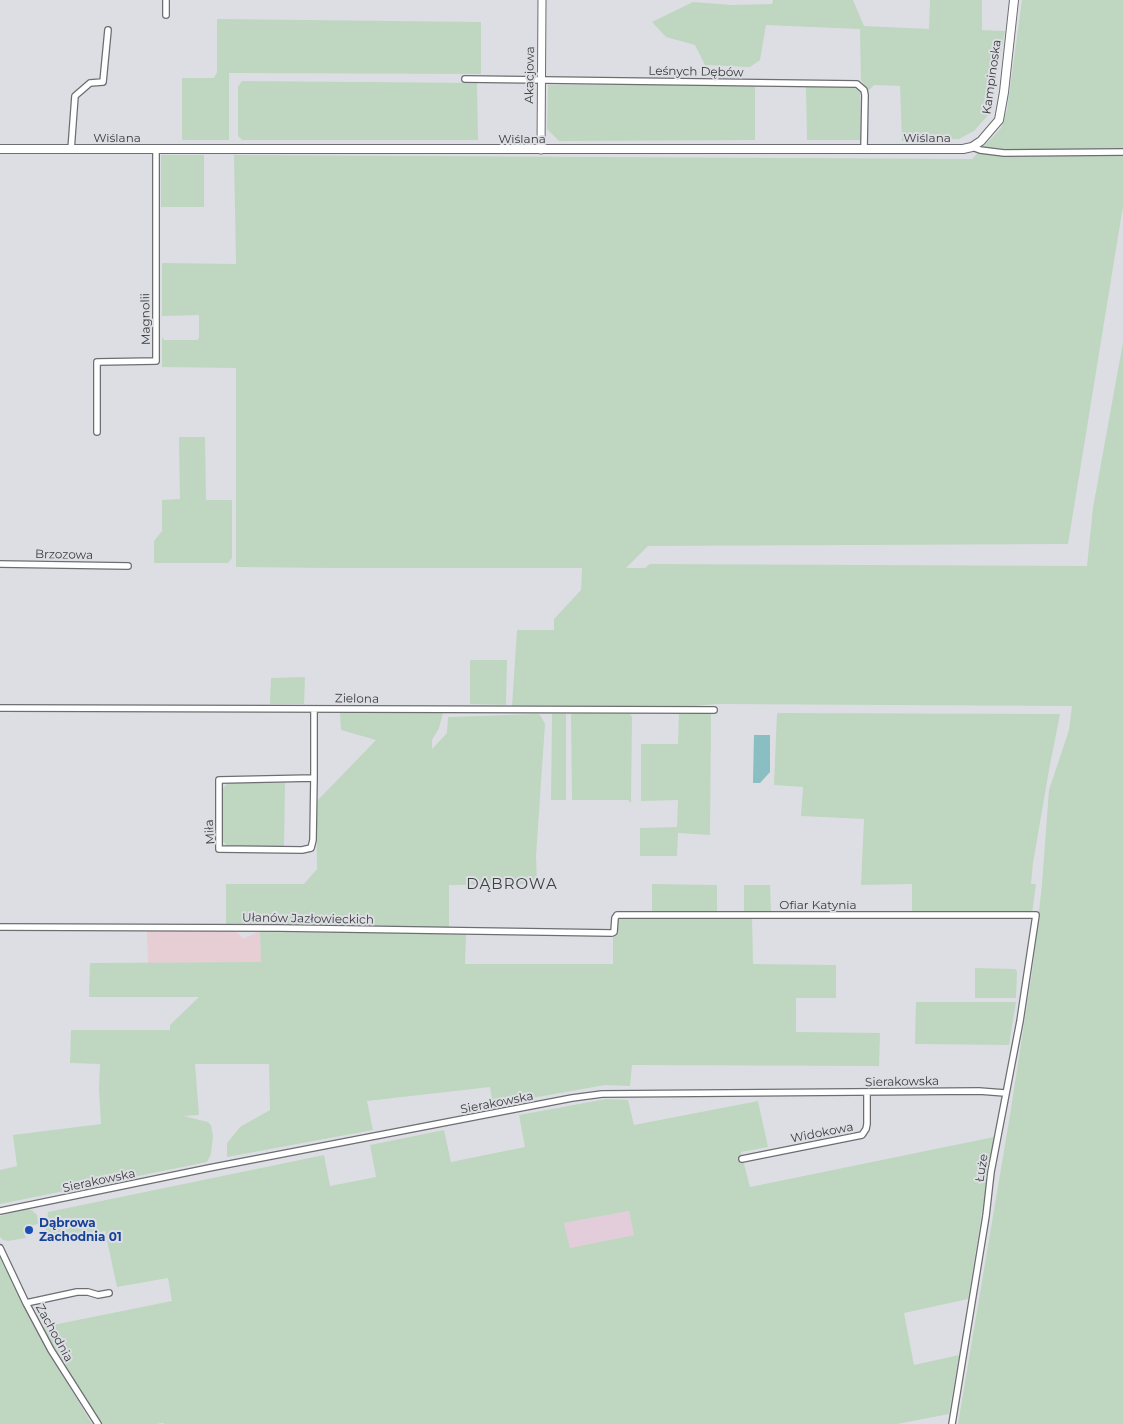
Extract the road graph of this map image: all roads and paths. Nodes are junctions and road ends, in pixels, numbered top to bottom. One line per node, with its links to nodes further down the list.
1 (166, 0): 4 (street)
2 (542, 0): 7 (street, Akacjowa)
3 (1014, 0): 8 (main road, Kampinoska)
4 (166, 15)
5 (108, 30): 12 (street)
6 (465, 79): 7 (street, Leśnych Dębów)
7 (542, 80): 11 (street, Leśnych Dębów); 13 (street, Akacjowa)
8 (972, 147): 11 (main road, Wiślana); 14 (street)
9 (0, 149): 12 (main road, Wiślana)
10 (156, 149): 12 (main road, Wiślana); 13 (main road, Wiślana); 15 (street, Magnolii)
11 (864, 149): 13 (main road, Wiślana)
12 (71, 150)
13 (541, 150)
14 (1123, 152)
15 (98, 432)
16 (0, 564): 17 (street, Brzozowa)
17 (128, 566)
18 (0, 708): 19 (street, Zielona)
19 (314, 709): 20 (street, Zielona); 21 (street, Miła)
20 (714, 710)
21 (314, 778): 21 (street, Miła)
22 (1036, 915): 24 (street, Ofiar Katynia); 26 (street, Łuże)
23 (0, 927): 24 (street, Ułanów Jazłowieckich)
24 (615, 931)
25 (867, 1092): 26 (street, Sierakowska); 27 (street, Widokowa); 28 (street, Sierakowska)
26 (1005, 1093): 33 (street, Łuże)
27 (742, 1159)
28 (0, 1211)
29 (0, 1248): 31 (street, Zachodnia)
30 (109, 1293): 31 (street)
31 (26, 1303): 32 (street, Zachodnia)
32 (98, 1424)
33 (952, 1424)

